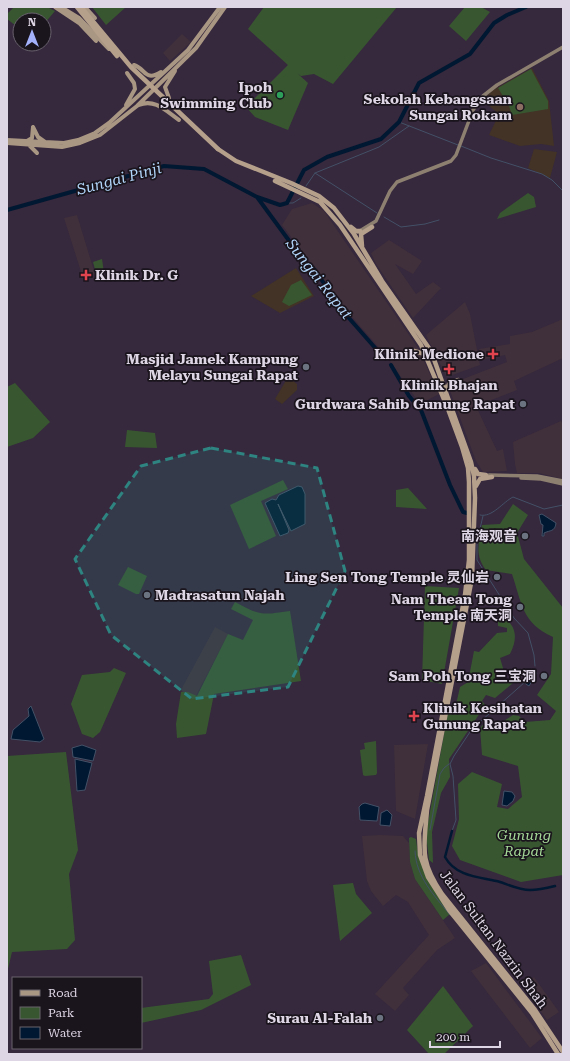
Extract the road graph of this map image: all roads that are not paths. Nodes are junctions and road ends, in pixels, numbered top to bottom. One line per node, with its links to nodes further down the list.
1 (55, 7): 9 (main road)
2 (61, 7): 11 (main road)
3 (77, 7): 11 (highway, Jalan Sultan Nazrin Shah)
4 (81, 7): 25 (highway, Jalan Sultan Nazrin Shah, bridge)
5 (85, 7): 8 (main road)
6 (220, 7): 13 (main road)
7 (225, 7): 14 (main road)
8 (95, 18)
9 (96, 41)
10 (563, 47): 26 (main road)
11 (117, 56): 25 (highway, Jalan Sultan Nazrin Shah, bridge)
12 (134, 65): 13 (main road)
13 (171, 65): 18 (main road)
14 (176, 67): 16 (main road); 17 (main road)
15 (127, 73): 18 (main road)
16 (169, 98)
17 (137, 106): 19 (main road); 24 (main road)
18 (126, 108): 24 (main road)
19 (179, 120)
20 (7, 140): 21 (main road)
21 (24, 141): 24 (main road); 24 (main road)
22 (7, 143): 23 (main road)
23 (28, 145): 24 (main road); 24 (main road)
24 (48, 145)
25 (217, 150): 27 (highway, Jalan Sultan Nazrin Shah); 27 (highway, Jalan Sultan Nazrin Shah)
26 (402, 180): 31 (main road); 32 (main road)
27 (290, 185): 28 (highway, Jalan Sultan Nazrin Shah)
28 (301, 190): 29 (highway, Jalan Sultan Nazrin Shah); 30 (highway, Jalan Sultan Nazrin Shah)
29 (334, 208): 32 (highway); 33 (highway, Jalan Sultan Nazrin Shah)
30 (340, 225): 33 (highway); 35 (highway, Jalan Sultan Nazrin Shah)
31 (372, 227): 33 (main road); 34 (highway)
32 (360, 231): 33 (main road)
33 (354, 235): 34 (highway, Jalan Sultan Nazrin Shah); 35 (highway)
34 (362, 247): 36 (highway, Jalan Sultan Nazrin Shah)
35 (367, 266): 37 (highway, Jalan Sultan Nazrin Shah)
36 (407, 315): 37 (highway); 40 (highway, Jalan Sultan Nazrin Shah)
37 (421, 345): 38 (highway, Jalan Sultan Nazrin Shah); 38 (highway); 40 (highway)
38 (425, 354): 43 (highway, Jalan Sultan Nazrin Shah)
39 (458, 380): 41 (highway)
40 (443, 382): 41 (highway, Jalan Sultan Nazrin Shah)
41 (446, 391): 42 (highway, Jalan Sultan Nazrin Shah)
42 (471, 462): 44 (highway); 45 (highway, Jalan Sultan Nazrin Shah)
43 (468, 468): 45 (highway); 49 (highway, Jalan Sultan Nazrin Shah)
44 (486, 475): 45 (main road); 47 (main road)
45 (474, 476): 46 (main road); 48 (highway, Jalan Sultan Nazrin Shah); 49 (highway)
46 (492, 477): 47 (main road); 48 (highway)
47 (563, 482)
48 (475, 498): 50 (highway, Jalan Sultan Nazrin Shah)
49 (469, 502): 51 (highway, Jalan Sultan Nazrin Shah)
50 (427, 810): 51 (highway); 52 (highway, Jalan Sultan Nazrin Shah)
51 (420, 835): 52 (highway); 54 (highway, Jalan Sultan Nazrin Shah)
52 (423, 844): 53 (highway, Jalan Sultan Nazrin Shah)
53 (452, 906): 54 (highway); 55 (highway, Jalan Sultan Nazrin Shah)
54 (454, 917): 55 (highway); 57 (highway, Jalan Sultan Nazrin Shah)
55 (464, 921): 56 (highway, Jalan Sultan Nazrin Shah)
56 (563, 1052)
57 (558, 1054)

